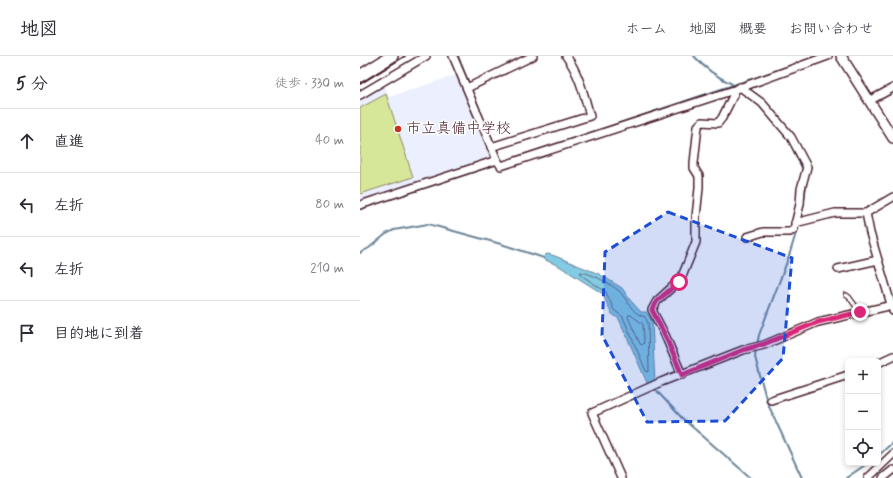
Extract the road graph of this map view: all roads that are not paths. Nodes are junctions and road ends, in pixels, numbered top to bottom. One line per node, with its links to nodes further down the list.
1 (392, 56): 8 (highway)
2 (426, 56): 12 (street)
3 (454, 56): 9 (street)
4 (533, 56): 9 (street)
5 (566, 56): 15 (street)
6 (828, 56): 11 (street)
7 (841, 56): 13 (main road)
8 (360, 76)
9 (467, 88): 15 (street)
10 (893, 88): 13 (street)
11 (737, 89): 16 (street); 20 (street); 29 (street)
12 (360, 95)
13 (869, 101): 14 (main road)
14 (893, 138)
15 (493, 146): 16 (street)
16 (498, 162): 18 (street)
17 (893, 197): 19 (street)
18 (360, 205)
19 (866, 213): 20 (street); 22 (street)
20 (795, 223): 21 (street)
21 (747, 237)
22 (878, 260): 23 (street); 25 (street)
23 (838, 269)
24 (846, 296): 26 (lane)
25 (893, 307): 26 (street)
26 (860, 312): 29 (street)
27 (893, 356): 28 (street)
28 (881, 362)
29 (682, 375): 34 (street)
30 (845, 376): 31 (street)
31 (771, 400)
32 (893, 454): 35 (street)
33 (893, 470): 36 (street)
34 (621, 478)
35 (868, 478)
36 (883, 478)

